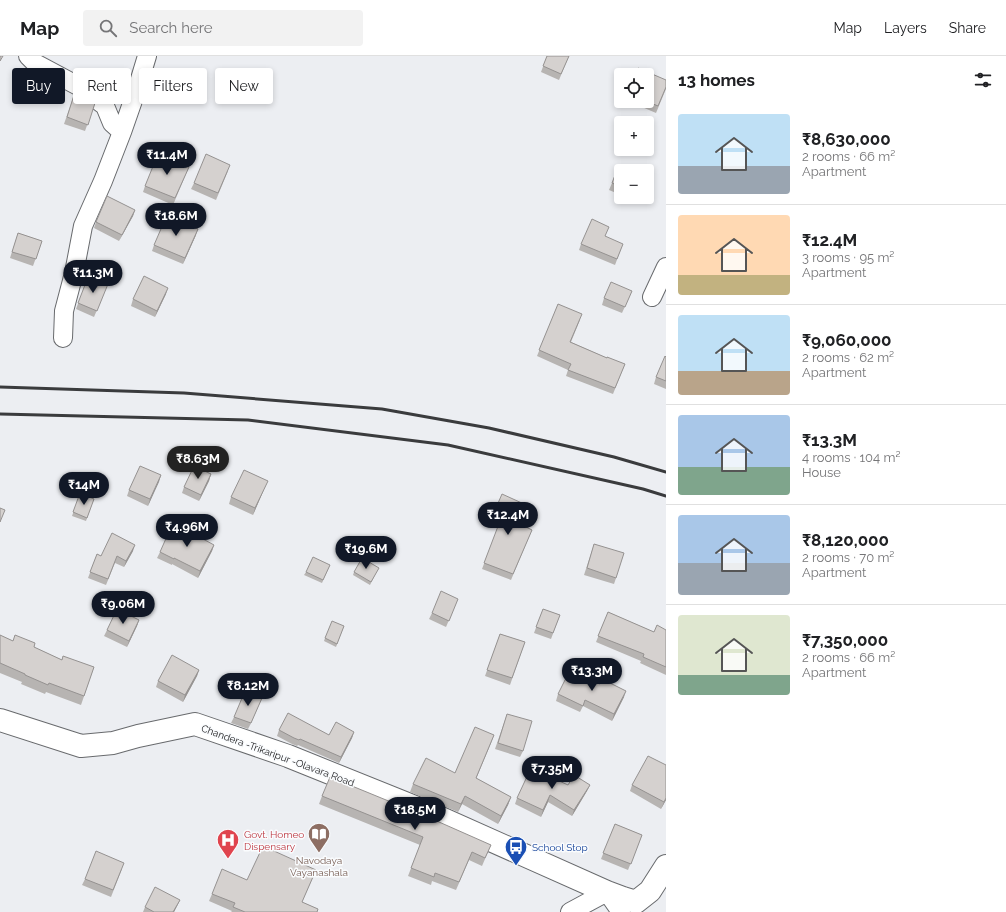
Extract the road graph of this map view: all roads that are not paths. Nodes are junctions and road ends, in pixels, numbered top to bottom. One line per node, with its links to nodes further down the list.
1 (28, 56): 3 (street)
2 (147, 56): 3 (street)
3 (122, 132): 6 (street)
4 (666, 267): 5 (street)
5 (652, 297)
6 (63, 338)
7 (0, 720): 9 (main road, Chandera -Trikaripur -Olavara Road)
8 (666, 866): 9 (main road, Chandera -Trikaripur -Olavara Road)
9 (607, 892): 10 (street); 11 (street)
10 (570, 912)
11 (621, 912)

